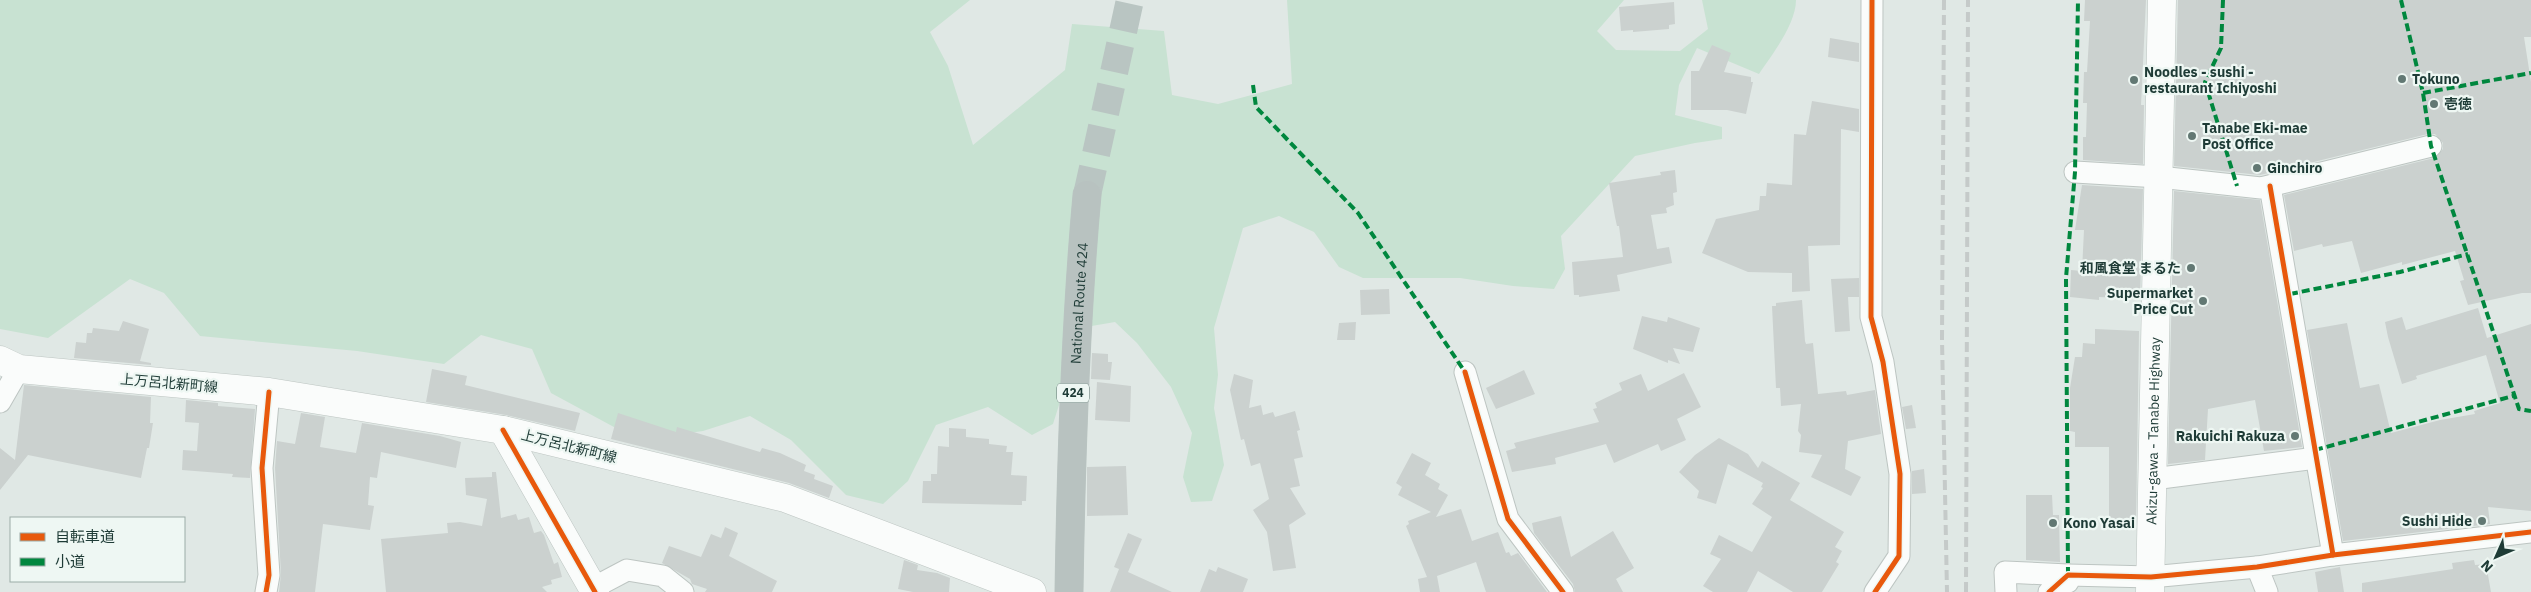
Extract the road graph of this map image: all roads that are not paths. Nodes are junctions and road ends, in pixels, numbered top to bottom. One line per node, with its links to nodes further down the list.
1 (1872, 0): 26 (street)
2 (2162, 0): 5 (main road, Akizu-gawa - Tanabe Highway)
3 (2431, 146): 6 (street)
4 (2075, 172): 5 (street)
5 (2159, 177): 6 (street); 14 (main road, Akizu-gawa - Tanabe Highway)
6 (2270, 186): 13 (street)
7 (1087, 195): 24 (highway, National Route 424 / 424)
8 (9, 365): 10 (main road, 上万呂北新町線); 11 (street)
9 (1465, 372): 25 (street)
10 (269, 392): 12 (main road, 上万呂北新町線); 21 (street)
11 (0, 402)
12 (503, 430): 20 (main road); 23 (main road, 上万呂北新町線)
13 (2316, 458): 14 (street); 16 (street)
14 (2153, 479): 19 (main road, Akizu-gawa - Tanabe Highway)
15 (2531, 532): 16 (street)
16 (2333, 555): 17 (street)
17 (2257, 568): 19 (street); 29 (street)
18 (2068, 584): 19 (street); 27 (street); 28 (street)
19 (2150, 584)
20 (594, 590): 22 (street)
21 (266, 592)
22 (683, 592)
23 (1032, 592)
24 (1069, 592)
25 (1563, 592)
26 (1875, 592)
27 (2006, 592)
28 (2049, 592)
29 (2267, 592)

